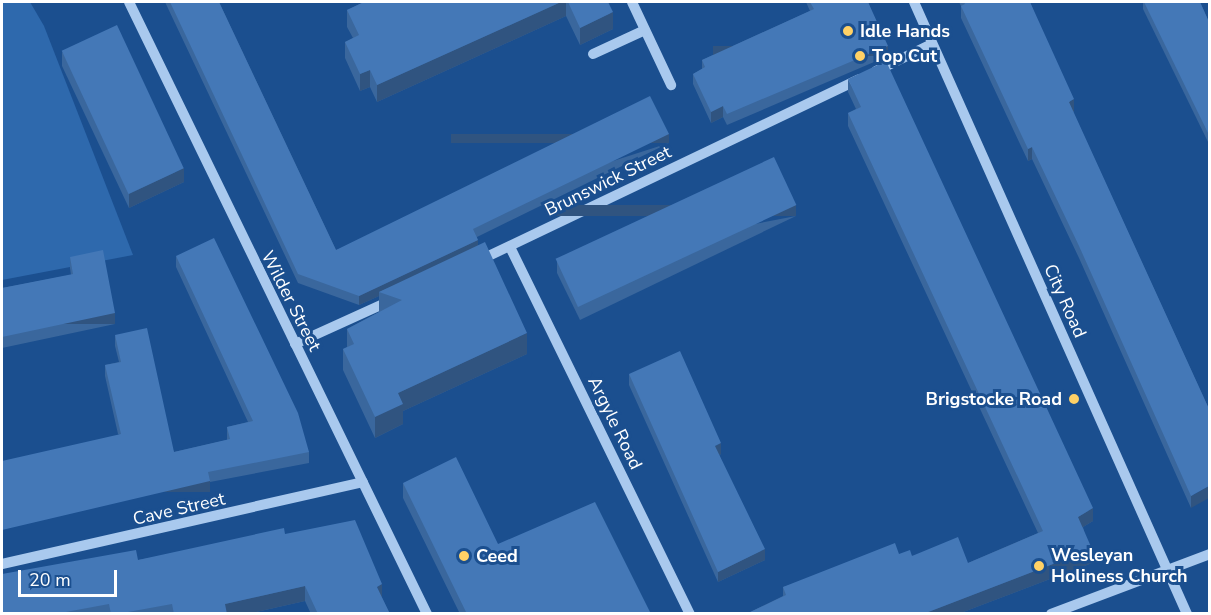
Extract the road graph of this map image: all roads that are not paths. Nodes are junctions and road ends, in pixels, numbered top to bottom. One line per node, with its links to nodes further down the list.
1 (129, 2): 11 (street, Wilder Street)
2 (632, 2): 4 (street)
3 (914, 2): 5 (street, City Road)
4 (645, 30): 6 (street); 7 (street)
5 (932, 44): 8 (street, Brunswick Street); 15 (street, City Road)
6 (592, 54)
7 (671, 84)
8 (510, 247): 9 (street, Brunswick Street); 17 (street, Argyle Road)
9 (467, 266)
10 (403, 296): 11 (street)
11 (295, 344): 12 (street, Wilder Street)
12 (363, 482): 14 (street, Cave Street); 16 (street, Wilder Street)
13 (1209, 554): 15 (street)
14 (2, 564)
15 (1166, 571): 18 (street); 19 (street, City Road)
16 (427, 614)
17 (690, 614)
18 (1051, 614)
19 (1187, 614)

